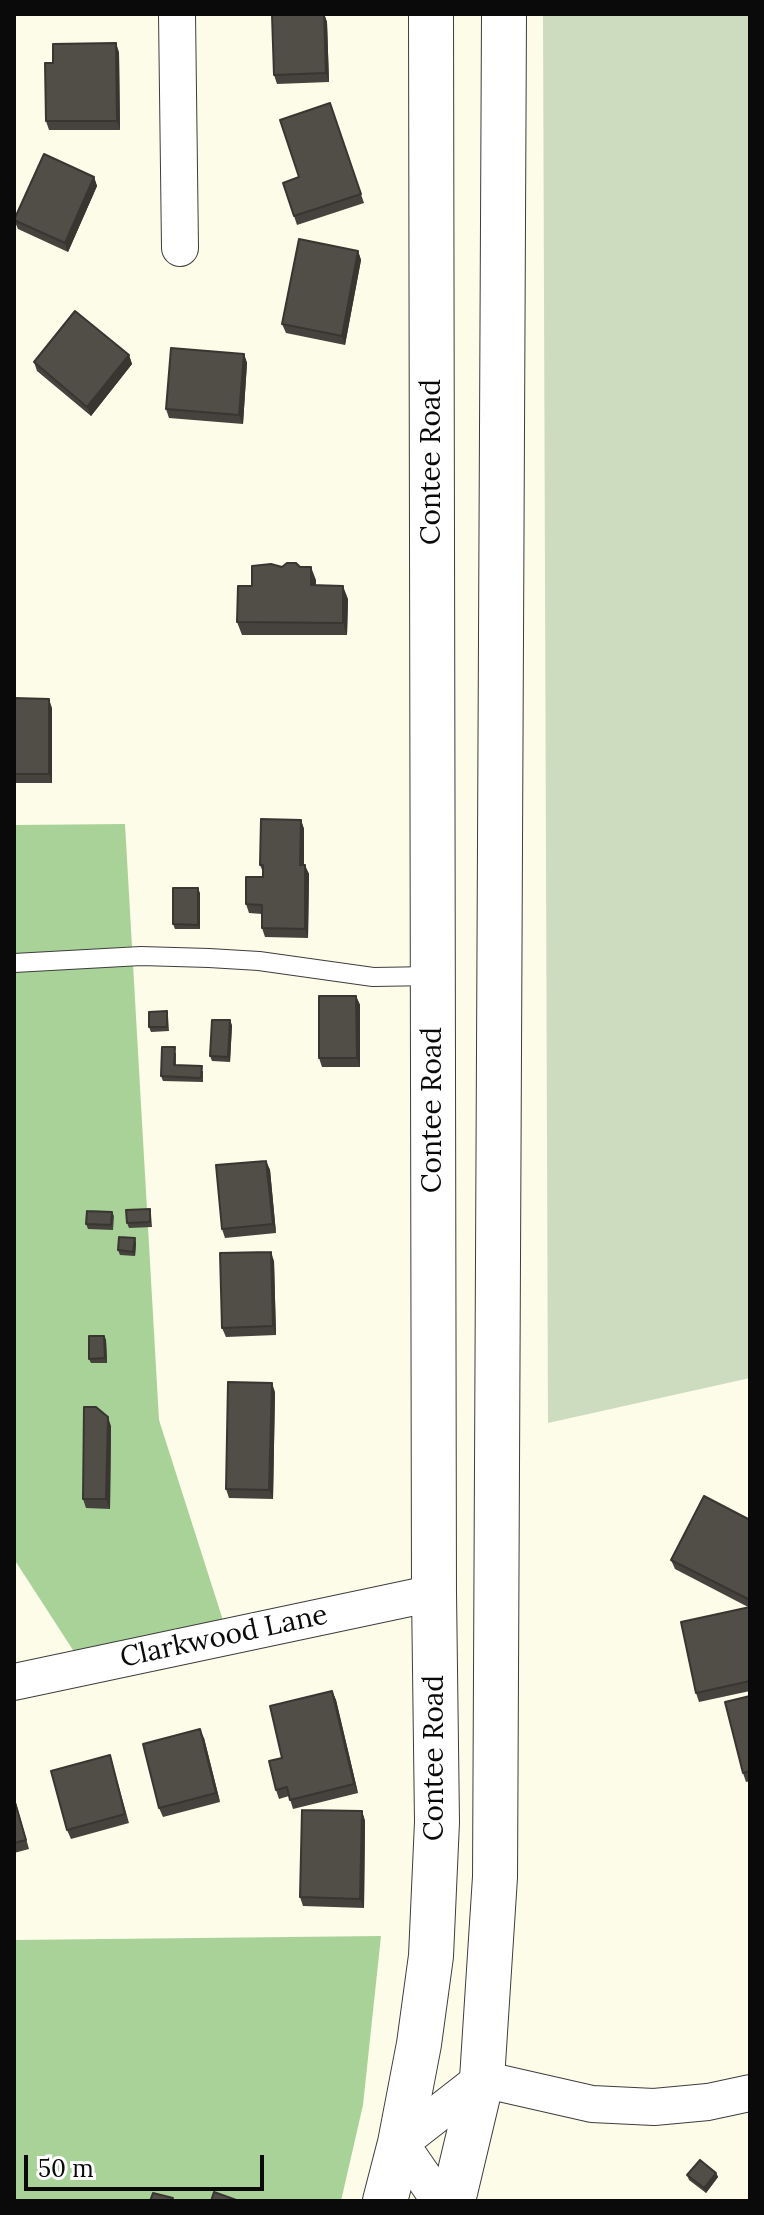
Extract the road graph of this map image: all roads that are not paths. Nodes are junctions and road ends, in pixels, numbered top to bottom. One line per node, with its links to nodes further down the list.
1 (177, 14): 4 (street)
2 (431, 14): 6 (street, Contee Road)
3 (504, 14): 9 (street)
4 (180, 248)
5 (14, 963): 6 (lane)
6 (433, 976): 7 (street, Contee Road)
7 (434, 1593): 8 (street, Clarkwood Lane); 11 (street, Contee Road)
8 (14, 1682)
9 (482, 2079): 10 (street); 11 (street); 14 (street)
10 (750, 2093)
11 (400, 2143): 12 (street, Contee Road); 13 (street)
12 (385, 2201)
13 (440, 2201)
14 (453, 2201)

